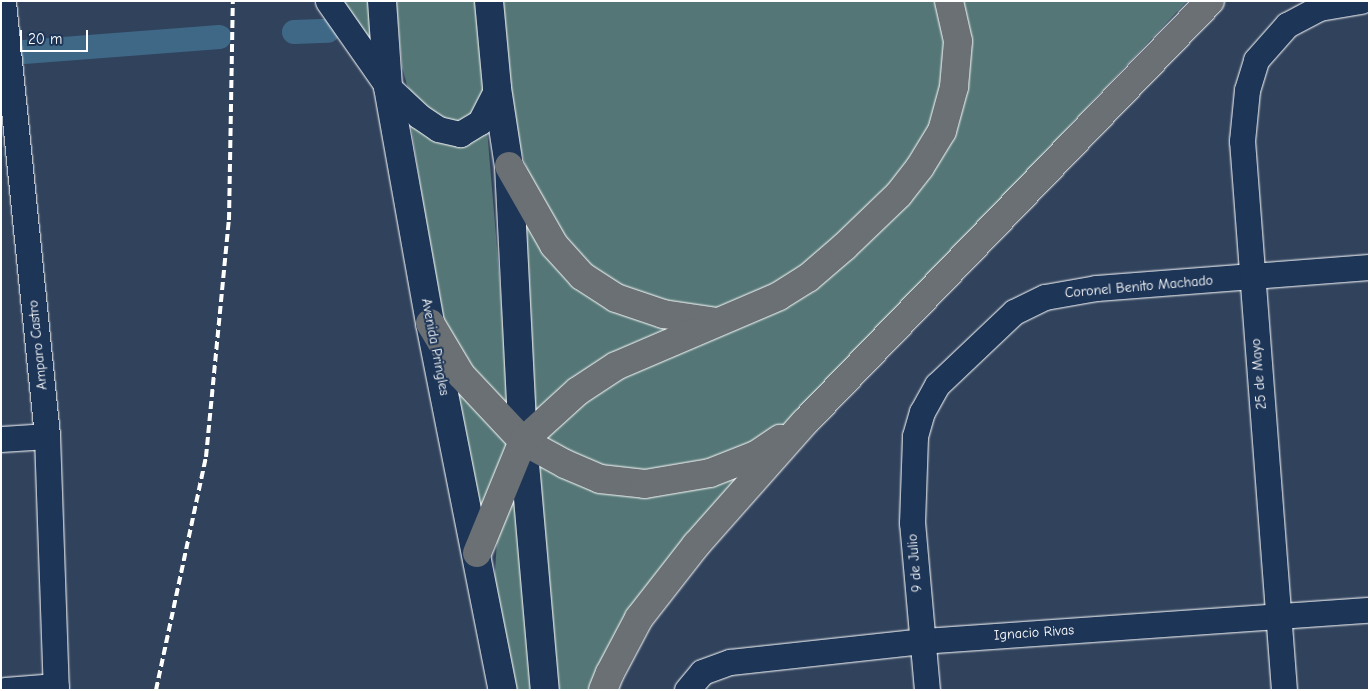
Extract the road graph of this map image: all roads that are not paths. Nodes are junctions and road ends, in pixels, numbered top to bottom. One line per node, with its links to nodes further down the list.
1 (8, 1): 8 (street)
2 (328, 1): 10 (street)
3 (382, 1): 10 (main road, Avenida Pringles)
4 (489, 1): 11 (main road)
5 (949, 1): 16 (highway)
6 (1210, 1): 18 (highway)
7 (1360, 1): 9 (street)
8 (2, 2): 13 (street, Amparo Castro)
9 (1320, 5): 15 (street, 25 de Mayo)
10 (388, 87): 11 (street); 17 (main road, Avenida Pringles)
11 (497, 88): 12 (main road)
12 (510, 166): 16 (highway); 22 (main road)
13 (11, 184): 19 (street, Amparo Castro)
14 (1369, 267): 15 (street, Coronel Benito Machado)
15 (1251, 277): 20 (street, Coronel Benito Machado); 25 (street, 25 de Mayo)
16 (717, 322): 22 (highway)
17 (430, 324): 22 (highway); 23 (main road, Avenida Pringles)
18 (805, 422): 22 (highway); 32 (highway)
19 (47, 436): 21 (street); 28 (street, Amparo Castro)
20 (915, 436): 26 (street, 9 de Julio)
21 (1, 439)
22 (523, 441): 23 (highway); 31 (main road)
23 (477, 553): 30 (main road, Avenida Pringles)
24 (1369, 610): 25 (street, Ignacio Rivas)
25 (1278, 617): 26 (street, Ignacio Rivas); 34 (street, 25 de Mayo)
26 (922, 641): 27 (street, Ignacio Rivas); 33 (street, 9 de Julio)
27 (695, 681)
28 (56, 688): 29 (street)
29 (5, 690)
30 (503, 690)
31 (545, 690)
32 (603, 690)
33 (927, 690)
34 (1284, 690)

